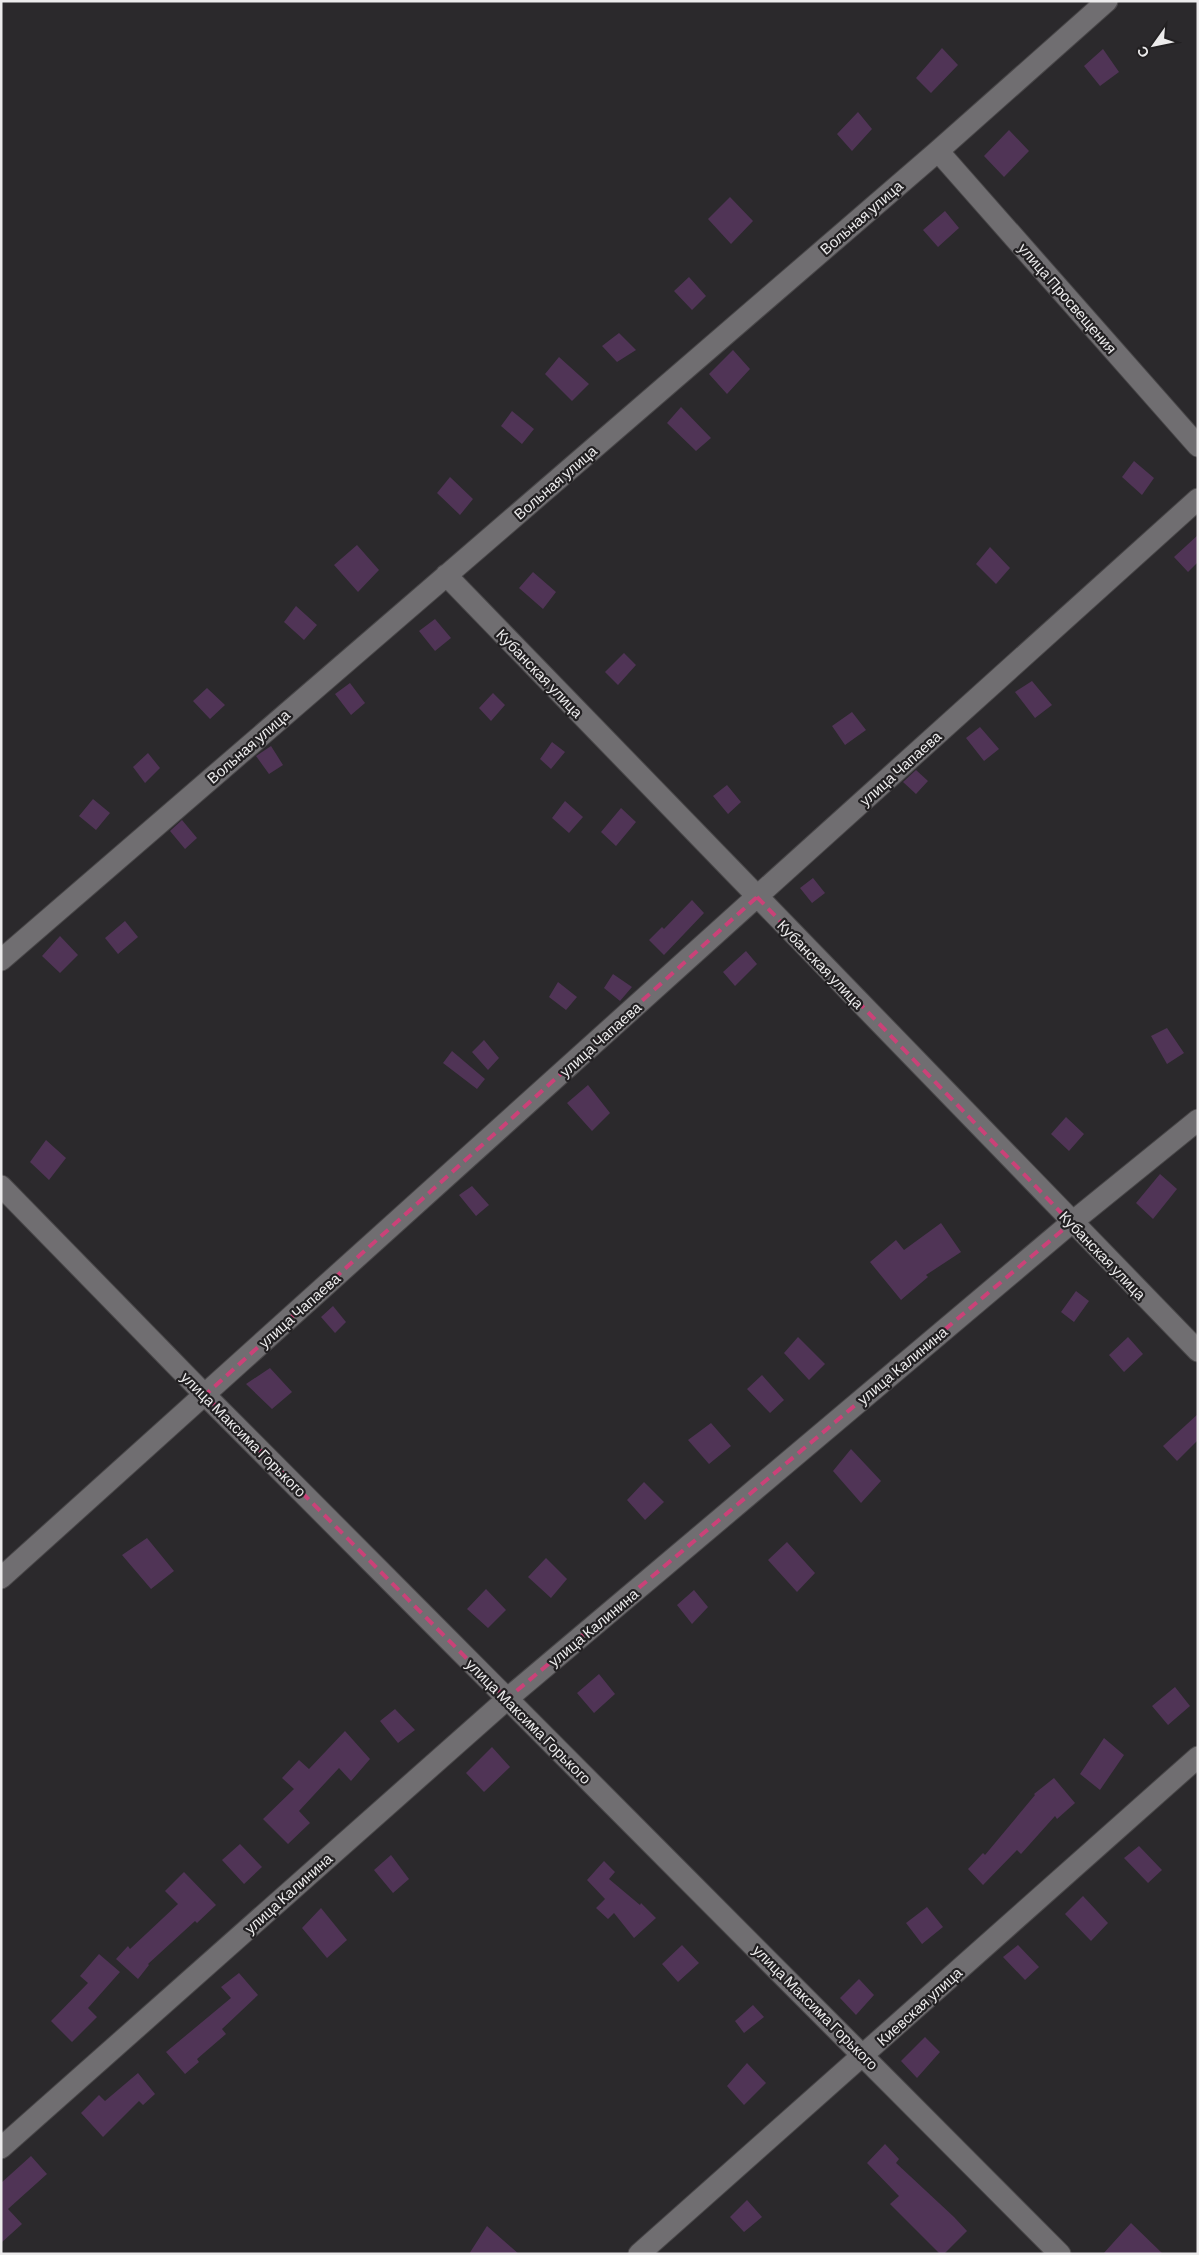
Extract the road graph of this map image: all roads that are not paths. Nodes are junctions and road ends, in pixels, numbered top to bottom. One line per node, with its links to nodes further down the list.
1 (1106, 1): 2 (street, Вольная улица)
2 (938, 150): 3 (street, улица Просвещения); 5 (street, Вольная улица)
3 (1198, 446)
4 (1198, 499): 6 (street, улица Чапаева)
5 (446, 575): 6 (street, Кубанская улица); 7 (street, Вольная улица)
6 (757, 897): 10 (street, Кубанская улица); 12 (street, улица Чапаева)
7 (1, 960)
8 (1198, 1120): 10 (street, улица Калинина)
9 (1, 1186): 12 (street, улица Максима Горького)
10 (1071, 1223): 11 (street, Кубанская улица); 14 (street, улица Калинина)
11 (1198, 1351)
12 (205, 1395): 13 (street, улица Чапаева); 14 (street, улица Максима Горького)
13 (1, 1578)
14 (507, 1699): 16 (street, улица Максима Горького); 17 (street, улица Калинина)
15 (1198, 1757): 16 (street, Киевская улица)
16 (864, 2055): 18 (street, Киевская улица); 19 (street, улица Максима Горького)
17 (1, 2148)
18 (639, 2254)
19 (1060, 2254)

